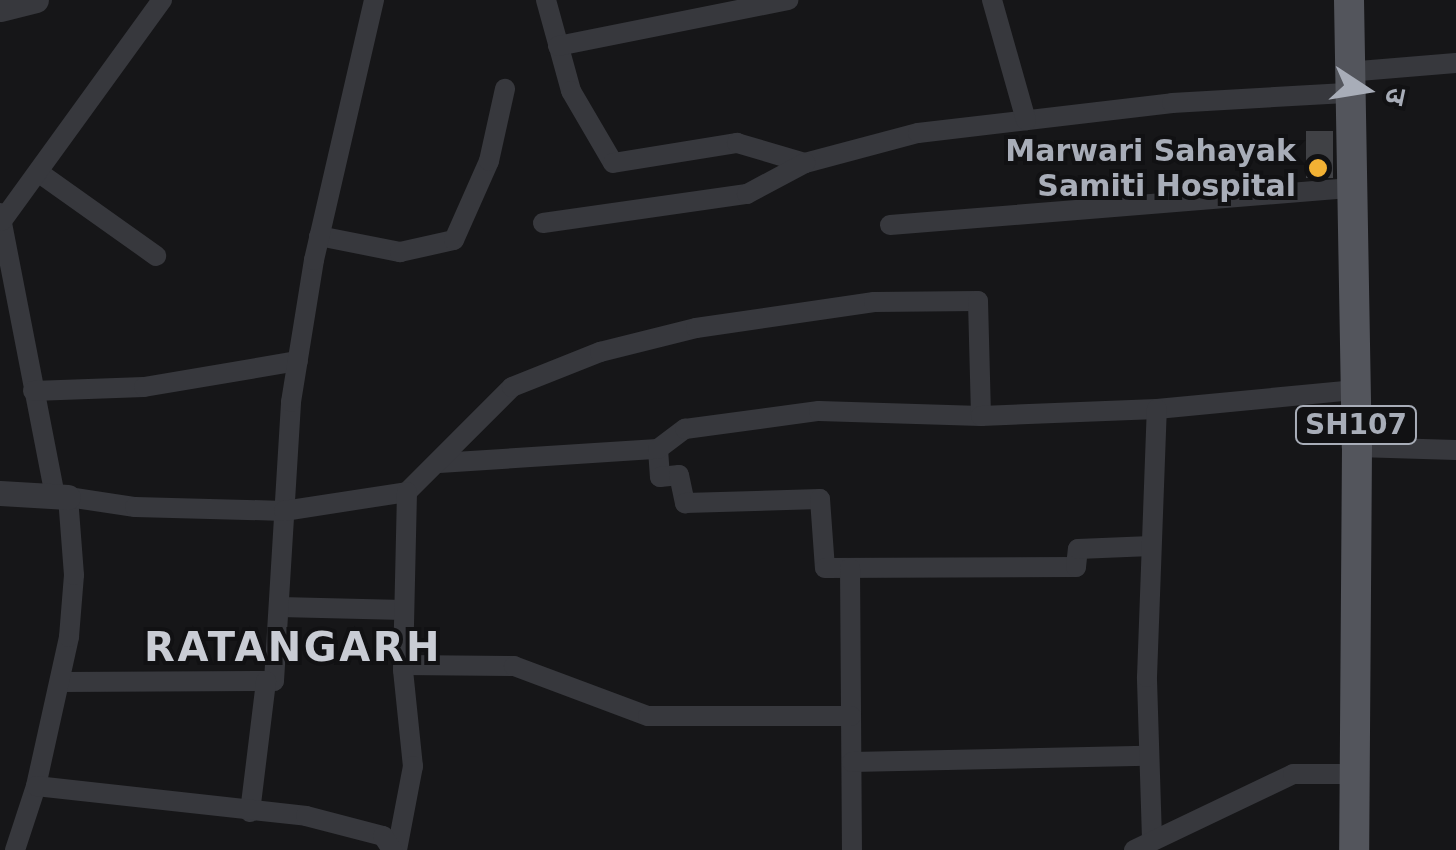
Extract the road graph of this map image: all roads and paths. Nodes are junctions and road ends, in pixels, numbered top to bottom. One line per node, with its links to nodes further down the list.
1 (36, 0): 8 (street)
2 (162, 0): 15 (street)
3 (374, 0): 20 (street)
4 (546, 0): 9 (street)
5 (788, 0): 9 (street)
6 (992, 0): 13 (street)
7 (1348, 0): 11 (main road, SH107)
8 (0, 9)
9 (558, 46): 14 (street)
10 (1456, 62): 11 (street)
11 (1346, 82): 13 (street); 16 (main road, SH107)
12 (505, 90): 20 (street)
13 (1026, 120): 14 (street)
14 (805, 163): 18 (street)
15 (38, 172): 17 (street); 21 (street)
16 (1349, 188): 19 (street); 23 (main road, SH107)
17 (1, 217): 24 (street)
18 (543, 222)
19 (890, 225)
20 (319, 236): 22 (street)
21 (156, 256)
22 (298, 361): 24 (street); 34 (street)
23 (1354, 390): 25 (street); 27 (main road, SH107)
24 (34, 391): 33 (street)
25 (1158, 409): 26 (street); 35 (street)
26 (982, 416): 28 (street); 30 (street)
27 (1357, 447): 29 (street); 45 (main road, SH107)
28 (658, 449): 30 (street); 36 (street)
29 (1456, 450)
30 (439, 463): 31 (street)
31 (407, 492): 34 (street); 38 (street)
32 (0, 493): 33 (street)
33 (62, 497): 34 (street); 41 (street)
34 (284, 511): 37 (street)
35 (1151, 546): 36 (street); 43 (street)
36 (850, 568): 42 (street)
37 (280, 607): 38 (street); 40 (street)
38 (404, 610): 39 (street)
39 (403, 665): 42 (street); 50 (street)
40 (266, 681): 41 (street); 47 (street)
41 (62, 682): 46 (street)
42 (852, 716): 44 (street)
43 (1147, 756): 44 (street); 48 (street)
44 (852, 762): 51 (street)
45 (1352, 774): 48 (street); 52 (main road, SH107)
46 (36, 786): 47 (street); 49 (street)
47 (250, 812): 50 (street)
48 (1143, 844)
49 (15, 850)
50 (395, 850)
51 (852, 850)
52 (1354, 850)

